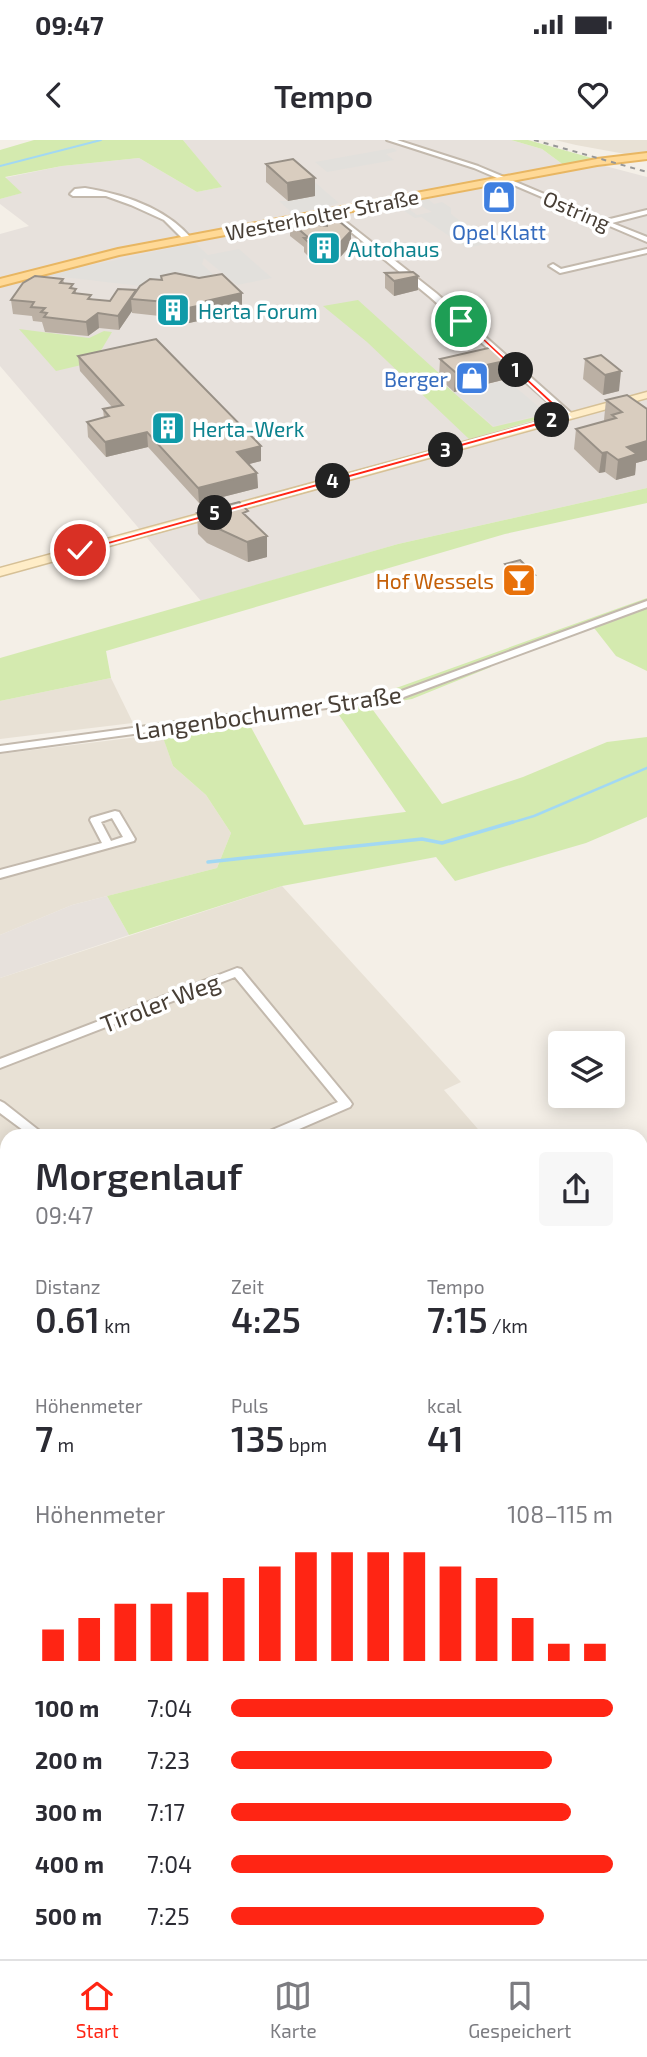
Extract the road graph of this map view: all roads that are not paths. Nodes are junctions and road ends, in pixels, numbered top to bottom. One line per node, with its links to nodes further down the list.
1 (390, 140): 3 (street, Ostring)
2 (647, 156): 3 (main road, Westerholter Straße)
3 (506, 180): 5 (main road, Westerholter Straße); 7 (street, Ostring)
4 (104, 195): 8 (street)
5 (330, 212): 8 (main road, Westerholter Straße); 14 (street)
6 (647, 212): 7 (street)
7 (605, 222): 9 (street, Ostring)
8 (188, 239): 12 (main road, Westerholter Straße)
9 (647, 240)
10 (647, 251): 11 (street)
11 (553, 266)
12 (0, 283)
13 (647, 395): 14 (street)
14 (568, 415): 15 (street)
15 (0, 572)
16 (647, 604): 17 (street, Langenbochumer Straße)
17 (0, 749)
18 (108, 845): 19 (street)
19 (0, 874)
20 (0, 1064): 23 (street, Tiroler Weg)
21 (0, 1106): 22 (street)
22 (31, 1129)
23 (287, 1129)

